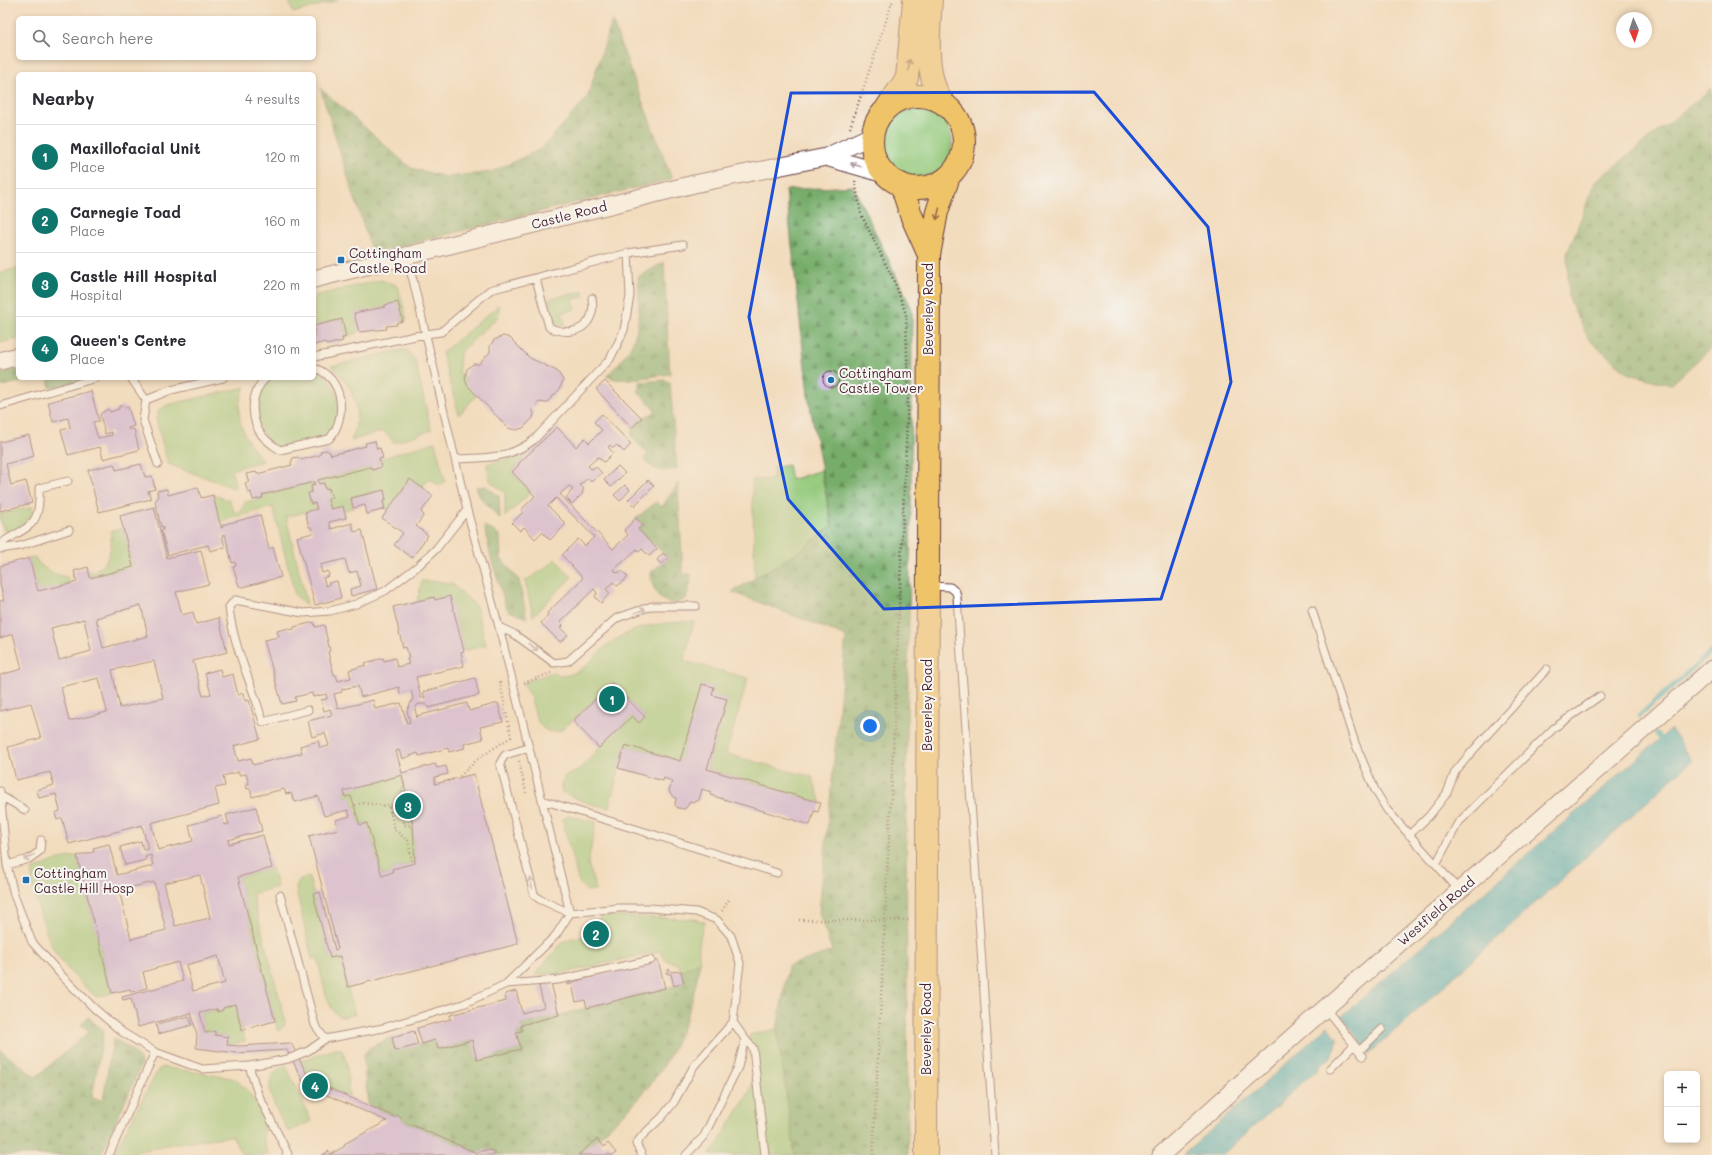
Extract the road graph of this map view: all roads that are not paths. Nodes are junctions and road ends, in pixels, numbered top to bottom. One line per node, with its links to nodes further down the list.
1 (914, 0): 4 (highway, one-way to 1)
2 (931, 0): 3 (highway)
3 (945, 105): 4 (highway); 7 (highway)
4 (884, 111): 5 (highway)
5 (873, 135): 6 (street, Castle Road); 8 (highway)
6 (826, 157): 8 (street, Castle Road, one-way to 6); 12 (street, Castle Road)
7 (949, 176): 8 (highway); 11 (highway, Beverley Road, one-way to 11)
8 (893, 179): 11 (highway, Beverley Road)
9 (683, 245): 10 (lane)
10 (628, 253): 14 (lane); 27 (lane)
11 (929, 255): 34 (highway, Beverley Road)
12 (405, 256): 13 (street, Castle Road); 16 (lane)
13 (316, 278)
14 (536, 279): 15 (lane); 16 (lane)
15 (592, 298)
16 (426, 334): 18 (lane); 27 (lane)
17 (16, 357): 19 (street)
18 (316, 358)
19 (0, 361)
20 (316, 369): 24 (lane)
21 (89, 380): 26 (lane)
22 (132, 380): 25 (lane)
23 (214, 380): 25 (lane)
24 (265, 380)
25 (146, 400): 28 (lane)
26 (0, 406)
27 (455, 459): 30 (lane)
28 (158, 464)
29 (68, 482): 32 (lane)
30 (467, 510): 37 (lane); 41 (lane)
31 (69, 530): 33 (lane)
32 (0, 544)
33 (0, 549)
34 (928, 586): 71 (highway, Beverley Road); 72 (lane)
35 (696, 606): 37 (lane, one-way to 35)
36 (1312, 610): 47 (lane)
37 (499, 627): 42 (lane)
38 (1547, 669): 47 (lane)
39 (1712, 669): 52 (street, Westfield Road)
40 (1600, 696): 49 (lane)
41 (308, 710)
42 (528, 748): 44 (lane); 54 (lane, one-way to 42)
43 (1, 794): 45 (lane); 46 (lane)
44 (542, 800): 51 (lane); 54 (lane)
45 (25, 810)
46 (1, 815): 50 (lane)
47 (1409, 835): 49 (lane)
48 (41, 840): 50 (lane, one-way to 50)
49 (1436, 864): 52 (lane)
50 (7, 865): 63 (lane)
51 (777, 873)
52 (1460, 890): 57 (street, Westfield Road)
53 (280, 895): 61 (lane)
54 (570, 913): 56 (lane); 58 (lane)
55 (651, 960): 56 (lane)
56 (506, 984): 61 (lane)
57 (1325, 1008): 62 (lane); 73 (street, Westfield Road)
58 (733, 1022): 60 (lane); 68 (lane)
59 (1382, 1029): 62 (lane)
60 (745, 1039): 69 (lane); 70 (lane)
61 (325, 1040): 64 (lane)
62 (1354, 1045): 65 (lane)
63 (155, 1052): 64 (lane); 66 (lane)
64 (249, 1066): 67 (lane)
65 (1330, 1069)
66 (109, 1155)
67 (286, 1155)
68 (642, 1155)
69 (686, 1155)
70 (765, 1155)
71 (926, 1155)
72 (995, 1155)
73 (1161, 1155)

